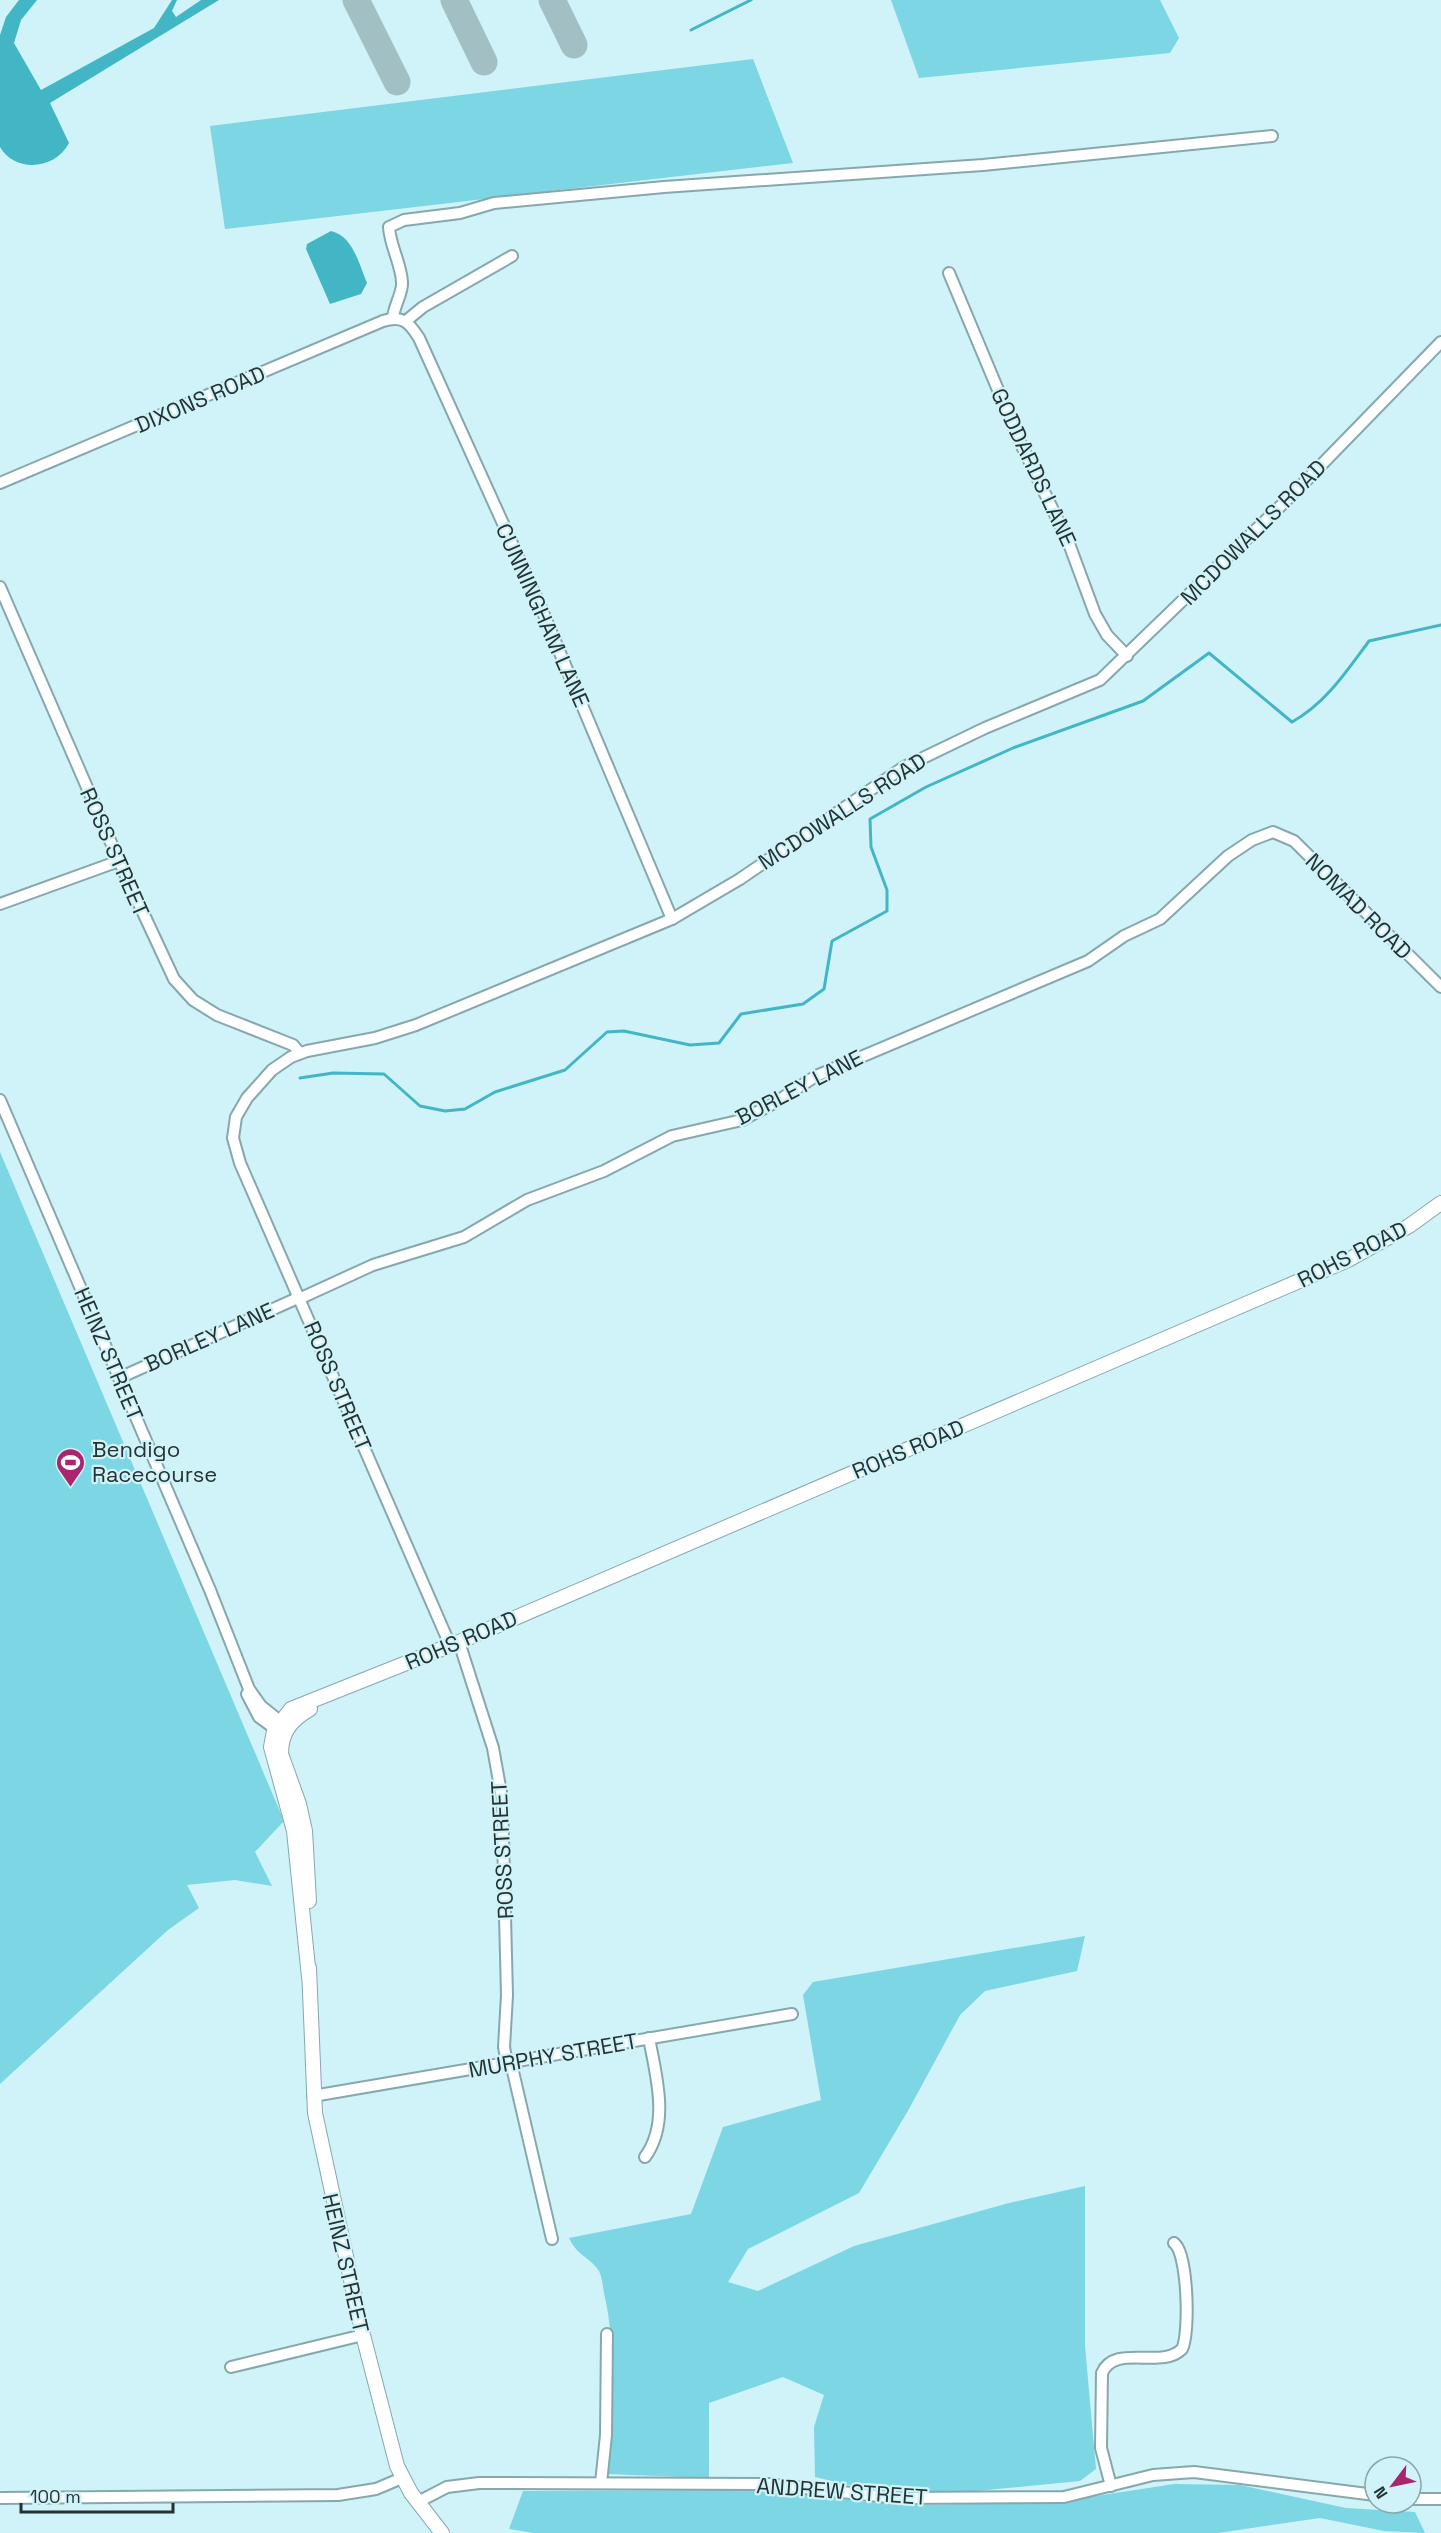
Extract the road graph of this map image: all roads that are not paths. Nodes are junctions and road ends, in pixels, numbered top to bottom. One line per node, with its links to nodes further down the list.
1 (1272, 135): 4 (street)
2 (512, 256): 4 (street, DIXONS ROAD)
3 (949, 273): 8 (street, GODDARDS LANE)
4 (400, 319): 6 (street, DIXONS ROAD); 12 (street, CUNNINGHAM LANE)
5 (1441, 342): 8 (street, MCDOWALLS ROAD)
6 (0, 483)
7 (0, 587): 10 (street, ROSS STREET)
8 (1127, 656): 12 (street, MCDOWALLS ROAD)
9 (1273, 832): 13 (street, NOMAD ROAD); 18 (street, BORLEY LANE)
10 (119, 861): 11 (street); 14 (street, ROSS STREET)
11 (0, 904)
12 (672, 918): 14 (street, MCDOWALLS ROAD)
13 (1441, 987)
14 (300, 1053): 16 (street, MCDOWALLS ROAD)
15 (0, 1100): 19 (street, HEINZ STREET)
16 (234, 1126): 18 (street, ROSS STREET)
17 (1441, 1203): 20 (street, ROHS ROAD)
18 (300, 1298): 19 (street, BORLEY LANE); 20 (street, ROSS STREET)
19 (119, 1378): 21 (street, HEINZ STREET)
20 (454, 1643): 21 (street, ROHS ROAD); 24 (street, ROSS STREET)
21 (281, 1728): 25 (street, HEINZ STREET)
22 (792, 2014): 23 (street, MURPHY STREET)
23 (649, 2038): 24 (street, MURPHY STREET); 26 (street)
24 (509, 2063): 25 (street, MURPHY STREET); 27 (street, ROSS STREET)
25 (313, 2096): 30 (street, HEINZ STREET)
26 (645, 2157)
27 (552, 2238)
28 (1174, 2243): 34 (street)
29 (607, 2334): 33 (street)
30 (363, 2336): 31 (street); 32 (street, HEINZ STREET)
31 (231, 2367)
32 (402, 2478): 36 (street); 39 (street, HEINZ STREET)
33 (601, 2483): 34 (street, ANDREW STREET); 39 (street, ANDREW STREET)
34 (1111, 2486): 35 (street, ANDREW STREET)
35 (1363, 2493)
36 (0, 2498)
37 (1423, 2499): 38 (street)
38 (1441, 2499)
39 (418, 2502): 40 (street, HEINZ STREET)
40 (442, 2533)

